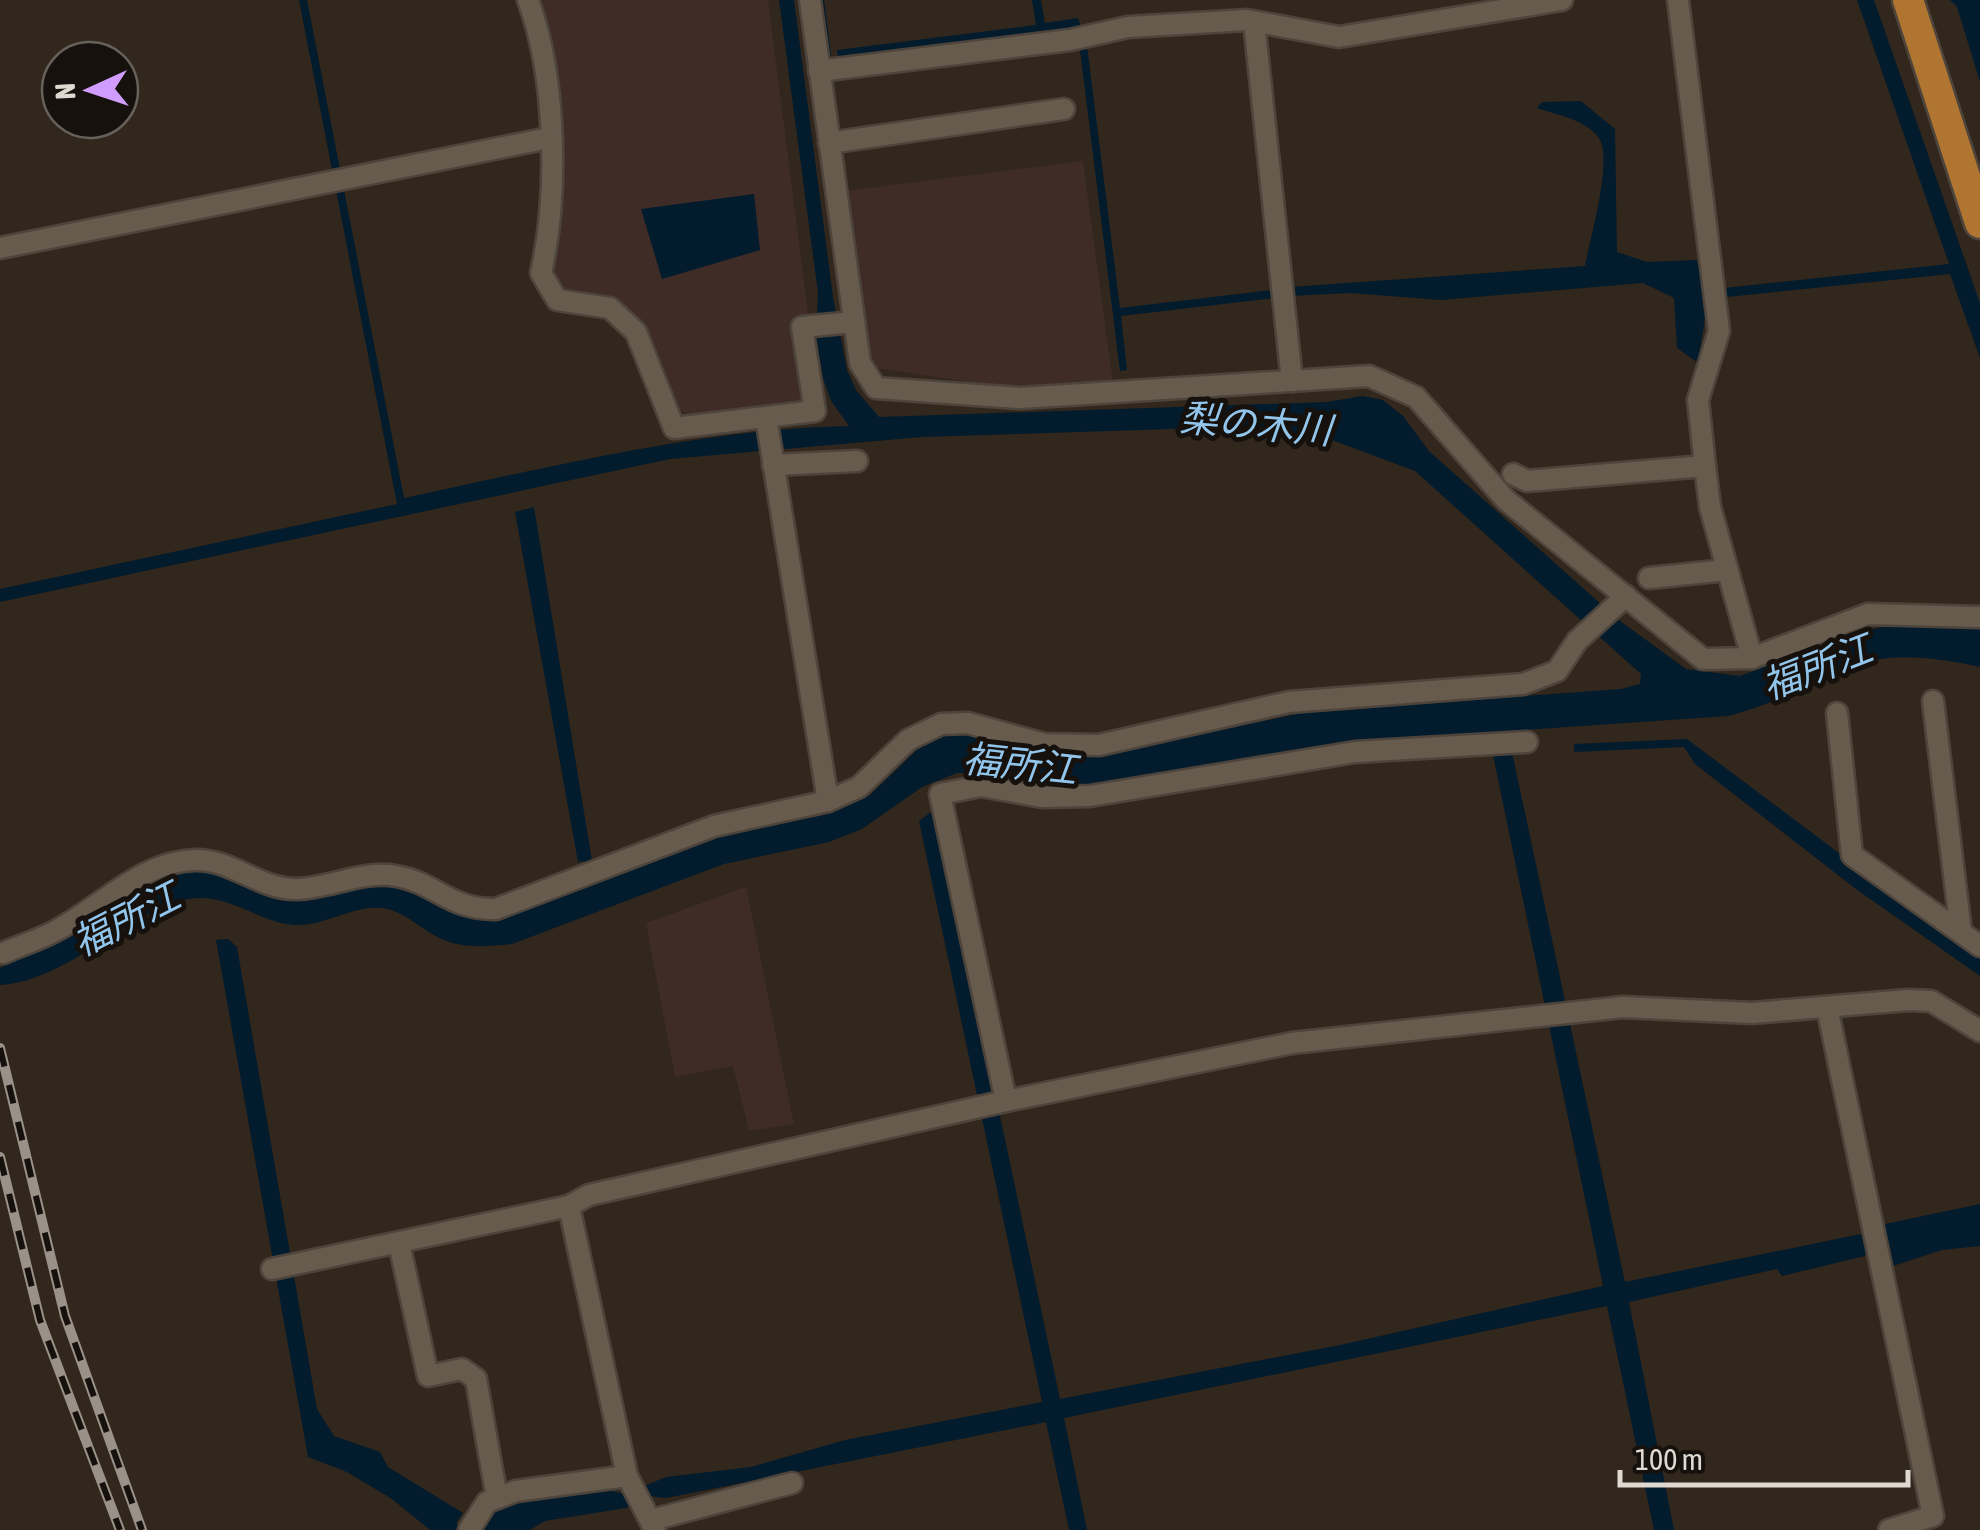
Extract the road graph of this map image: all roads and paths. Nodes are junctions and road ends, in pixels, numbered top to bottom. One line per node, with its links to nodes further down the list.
1 (528, 0): 9 (street)
2 (810, 0): 7 (street)
3 (1562, 0): 6 (street)
4 (1678, 0): 18 (street)
5 (1908, 0): 11 (highway)
6 (1250, 14): 7 (street); 14 (street)
7 (819, 71): 10 (street)
8 (1064, 109): 10 (street)
9 (549, 138): 12 (street); 15 (street)
10 (829, 143): 13 (street)
11 (1980, 223)
12 (0, 248)
13 (854, 322): 14 (street); 15 (street)
14 (1292, 381): 22 (street)
15 (766, 417): 17 (street)
16 (856, 461): 17 (street)
17 (773, 465): 28 (street)
18 (1705, 466): 19 (street); 20 (street)
19 (1513, 474)
20 (1727, 570): 21 (street); 24 (street)
21 (1649, 578)
22 (1626, 596): 24 (street); 28 (street)
23 (1980, 617): 24 (street)
24 (1752, 658)
25 (1934, 701): 29 (street)
26 (1837, 713): 29 (street)
27 (1527, 742): 34 (street)
28 (828, 802): 31 (street)
29 (1961, 932): 30 (street)
30 (1980, 946)
31 (3, 953)
32 (1826, 1007): 33 (street); 34 (street); 43 (street)
33 (1980, 1031)
34 (1006, 1100): 35 (street)
35 (569, 1206): 36 (street); 38 (street)
36 (400, 1242): 37 (street); 40 (street)
37 (272, 1269)
38 (629, 1480): 40 (street); 41 (street)
39 (792, 1482): 41 (street)
40 (497, 1498): 42 (street)
41 (651, 1519)
42 (470, 1528)
43 (1888, 1530)

